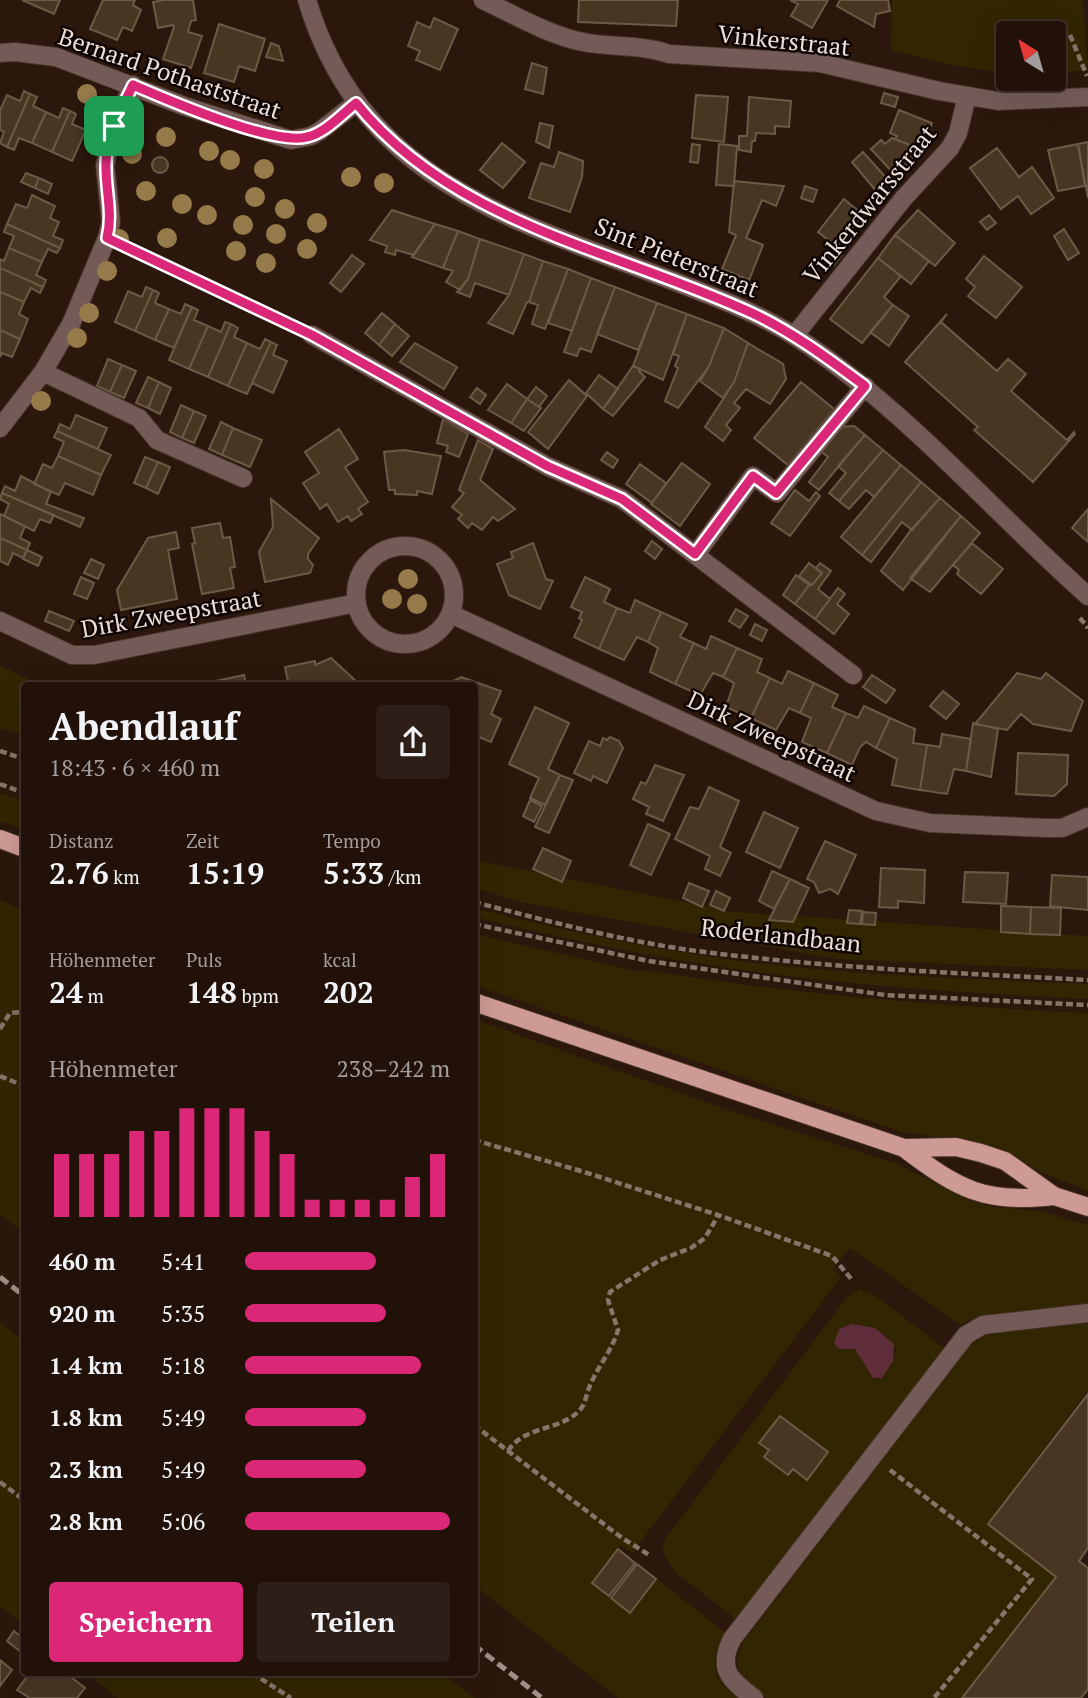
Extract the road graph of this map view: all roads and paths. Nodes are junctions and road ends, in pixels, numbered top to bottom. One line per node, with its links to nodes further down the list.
1 (307, 0): 9 (street, Sint Pieterstraat)
2 (483, 0): 7 (street, Vinkerstraat)
3 (1070, 35): 5 (path)
4 (0, 53): 6 (street, Bernard Pothaststraat)
5 (1088, 79)
6 (133, 85): 9 (street, Bernard Pothaststraat); 10 (street)
7 (967, 96): 8 (street, Vinkerstraat); 12 (street, Vinkerdwarsstraat)
8 (1088, 97)
9 (356, 103): 12 (street, Sint Pieterstraat)
10 (107, 238): 11 (path); 13 (street)
11 (312, 335): 17 (street)
12 (794, 336): 14 (street, Sint Pieterstraat)
13 (43, 372): 15 (street); 16 (street)
14 (865, 386): 17 (street); 18 (street, Sint Pieterstraat)
15 (0, 428)
16 (243, 478)
17 (695, 554): 22 (street)
18 (1088, 596)
19 (357, 603): 20 (street); 20 (street); 21 (street, Dirk Zweepstraat)
20 (451, 614): 27 (street, Dirk Zweepstraat)
21 (0, 621)
22 (853, 675)
23 (0, 751): 24 (path)
24 (21, 758)
25 (0, 784): 26 (path)
26 (21, 792)
27 (1088, 817)
28 (0, 839): 29 (main road)
29 (21, 847)
30 (478, 903): 32 (path, Roderlandbaan)
31 (478, 925): 34 (path, Roderlandbaan)
32 (1088, 980)
33 (478, 1003): 40 (main road)
34 (1088, 1005)
35 (21, 1012): 36 (path)
36 (0, 1029)
37 (0, 1076): 38 (path)
38 (21, 1085)
39 (478, 1141): 43 (path)
40 (904, 1148): 41 (main road); 41 (main road)
41 (1054, 1196): 42 (main road)
42 (1088, 1207)
43 (718, 1215): 44 (path); 47 (path)
44 (853, 1281)
45 (1088, 1313): 48 (street)
46 (478, 1428): 47 (path)
47 (508, 1451): 51 (path)
48 (873, 1457): 54 (street); 55 (path)
49 (0, 1482): 50 (path)
50 (21, 1498)
51 (652, 1556)
52 (257, 1676): 53 (path)
53 (291, 1698)
54 (754, 1698)
55 (934, 1698)

